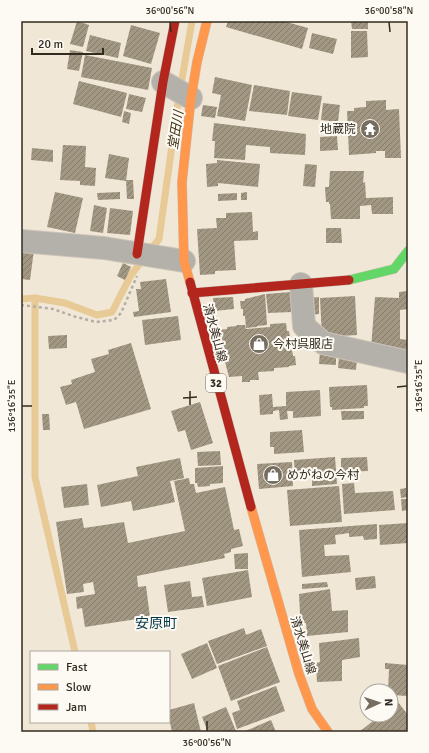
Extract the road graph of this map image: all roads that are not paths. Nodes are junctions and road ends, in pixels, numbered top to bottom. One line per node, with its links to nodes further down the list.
1 (175, 21): 3 (main road)
2 (207, 21): 3 (main road, 清水美山線 / 32)
3 (178, 91): 6 (main road); 7 (main road, 清水美山線 / 32)
4 (21, 241): 6 (street)
5 (408, 251): 8 (main road)
6 (137, 254): 7 (street)
7 (184, 261): 9 (main road, 清水美山線 / 32)
8 (301, 284): 9 (main road); 10 (street)
9 (192, 293): 11 (main road, 清水美山線 / 32)
10 (408, 362)
11 (328, 732)

